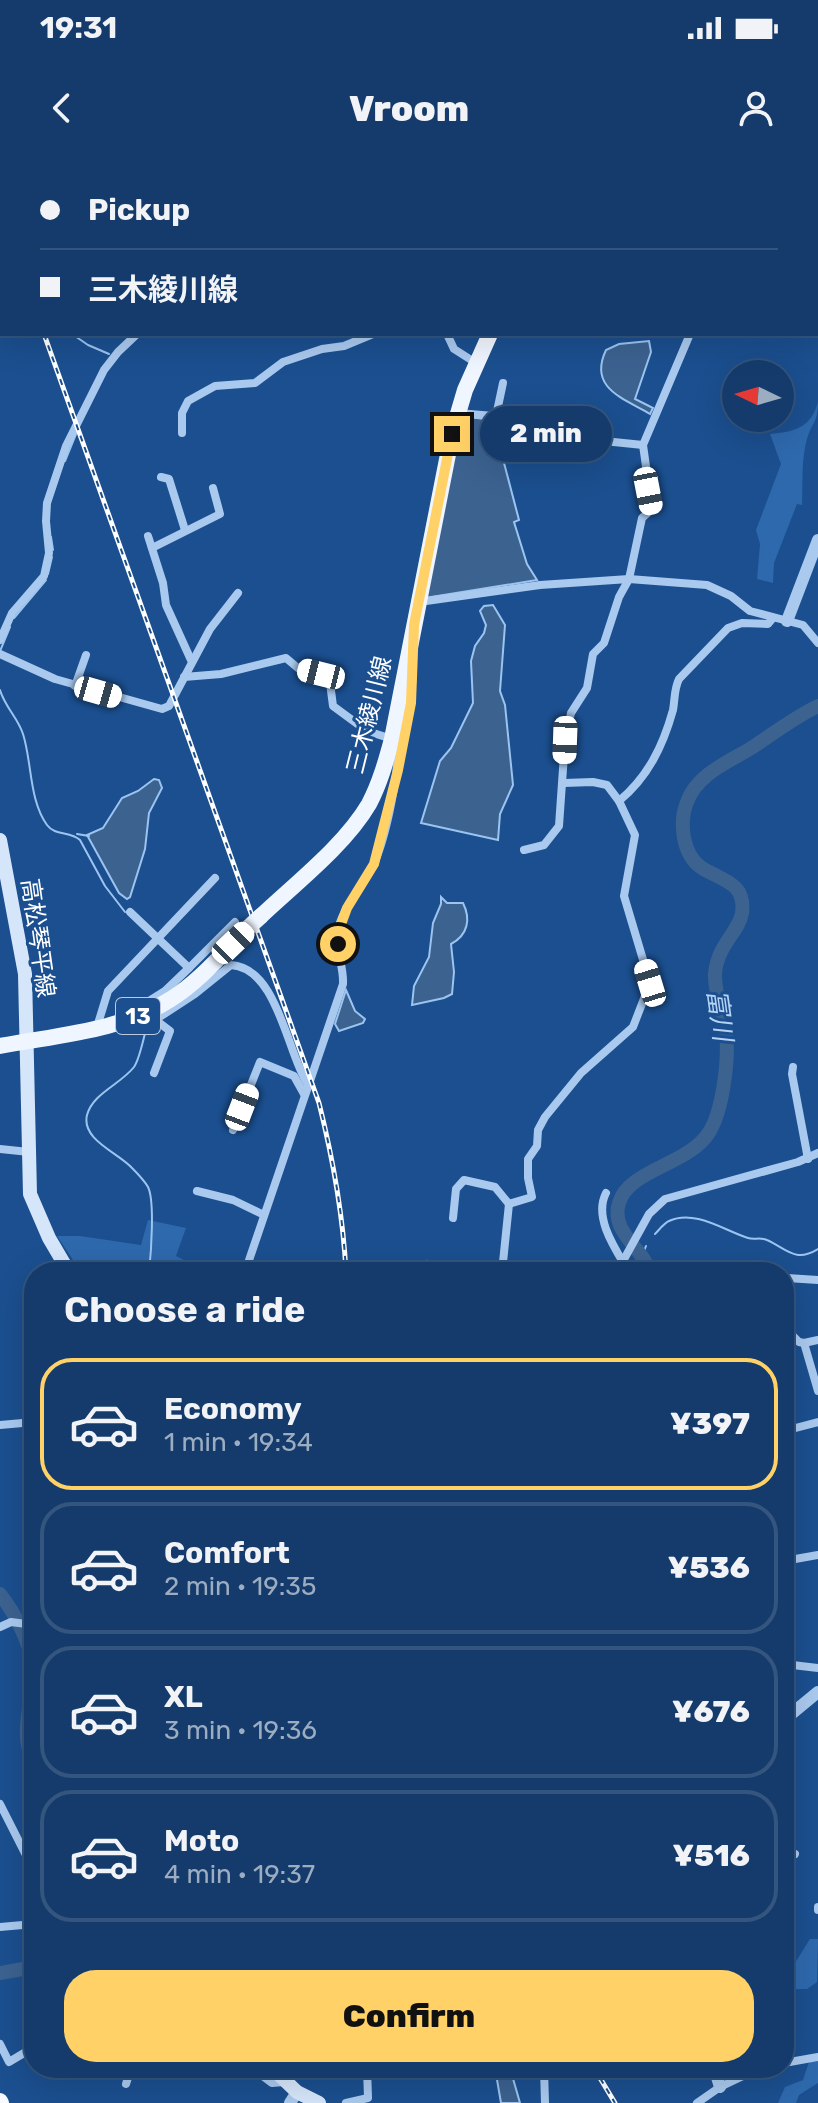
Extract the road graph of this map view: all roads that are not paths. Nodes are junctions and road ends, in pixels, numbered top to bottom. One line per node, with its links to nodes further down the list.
1 (135, 336): 24 (street)
2 (368, 336): 10 (street)
3 (448, 336): 6 (street)
4 (489, 336): 6 (main road, 三木綾川線 / 13)
5 (689, 336): 11 (street)
6 (476, 363): 8 (main road, 三木綾川線 / 13)
7 (503, 383): 9 (street)
8 (458, 413): 9 (street); 20 (main road, 三木綾川線 / 13)
9 (496, 416): 11 (street)
10 (182, 433)
11 (643, 445): 18 (street)
12 (161, 477): 14 (street)
13 (213, 488): 14 (street)
14 (185, 530): 17 (street)
15 (148, 536): 17 (street)
16 (818, 540): 22 (street)
17 (152, 548): 28 (street)
18 (629, 579): 20 (street); 21 (street); 34 (street)
19 (238, 593): 28 (street)
20 (419, 602): 23 (main road, 三木綾川線 / 13)
21 (773, 618): 22 (street); 35 (street)
22 (787, 621): 25 (street)
23 (414, 625): 31 (main road, 三木綾川線 / 13); 33 (street)
24 (0, 640)
25 (818, 643)
26 (0, 654): 30 (street)
27 (86, 655): 30 (street)
28 (191, 660): 29 (street)
29 (184, 677): 30 (street); 32 (street)
30 (75, 686)
31 (397, 715): 32 (main road, 三木綾川線 / 13); 33 (street)
32 (392, 739): 33 (main road, 三木綾川線 / 13)
33 (392, 766): 40 (main road, 三木綾川線 / 13, bridge); 49 (street)
34 (564, 783): 35 (street); 37 (street)
35 (619, 801): 57 (street)
36 (0, 840): 45 (main road, 高松琴平線)
37 (524, 850)
38 (215, 878): 41 (street)
39 (130, 912): 41 (street)
40 (241, 925): 42 (street); 43 (main road, 三木綾川線 / 13)
41 (159, 938): 42 (street); 44 (street)
42 (189, 968): 43 (street)
43 (150, 1014): 44 (main road, 三木綾川線 / 13); 48 (street); 49 (street)
44 (97, 1028): 45 (main road, 三木綾川線 / 13)
45 (26, 1041): 46 (main road, 三木綾川線 / 13); 52 (main road, 高松琴平線)
46 (0, 1046)
47 (793, 1067): 54 (street)
48 (154, 1073)
49 (306, 1089): 50 (street); 58 (street)
50 (233, 1130)
51 (0, 1149): 52 (street)
52 (29, 1152): 61 (main road, 高松琴平線)
53 (818, 1153): 54 (street)
54 (808, 1159): 60 (street)
55 (197, 1191): 58 (street)
56 (606, 1193): 60 (street)
57 (509, 1204): 59 (street); 63 (street)
58 (264, 1215): 62 (street)
59 (453, 1218)
60 (624, 1259): 64 (street); 65 (street)
61 (63, 1262)
62 (248, 1262)
63 (503, 1262)
64 (622, 1262)
65 (625, 1262)
66 (794, 1278): 67 (street)
67 (818, 1280)
68 (794, 1337): 70 (street)
69 (818, 1340): 70 (street)
70 (804, 1343): 71 (street)
71 (818, 1391)
72 (818, 1422): 75 (street)
73 (24, 1423): 74 (street)
74 (0, 1425)
75 (794, 1428)
76 (818, 1555): 77 (street)
77 (794, 1559)
78 (24, 1623): 79 (street)
79 (0, 1627)
80 (794, 1665): 81 (street)
81 (818, 1668)
82 (818, 1692): 83 (street)
83 (794, 1712)
84 (0, 1804): 85 (street)
85 (24, 1851)
86 (24, 1925): 87 (street)
87 (0, 1927)
88 (0, 2044): 89 (street)
89 (24, 2053)
90 (818, 2057): 91 (street)
91 (794, 2061)
92 (128, 2078): 100 (street)
93 (265, 2078): 99 (street)
94 (281, 2078): 99 (main road)
95 (367, 2078): 104 (street)
96 (544, 2078): 105 (street)
97 (717, 2078): 101 (street)
98 (739, 2078): 101 (street)
99 (284, 2082): 102 (main road)
100 (126, 2084)
101 (720, 2087): 106 (street)
102 (293, 2098): 103 (main road)
103 (319, 2103)
104 (346, 2103)
105 (545, 2103)
106 (697, 2103)

